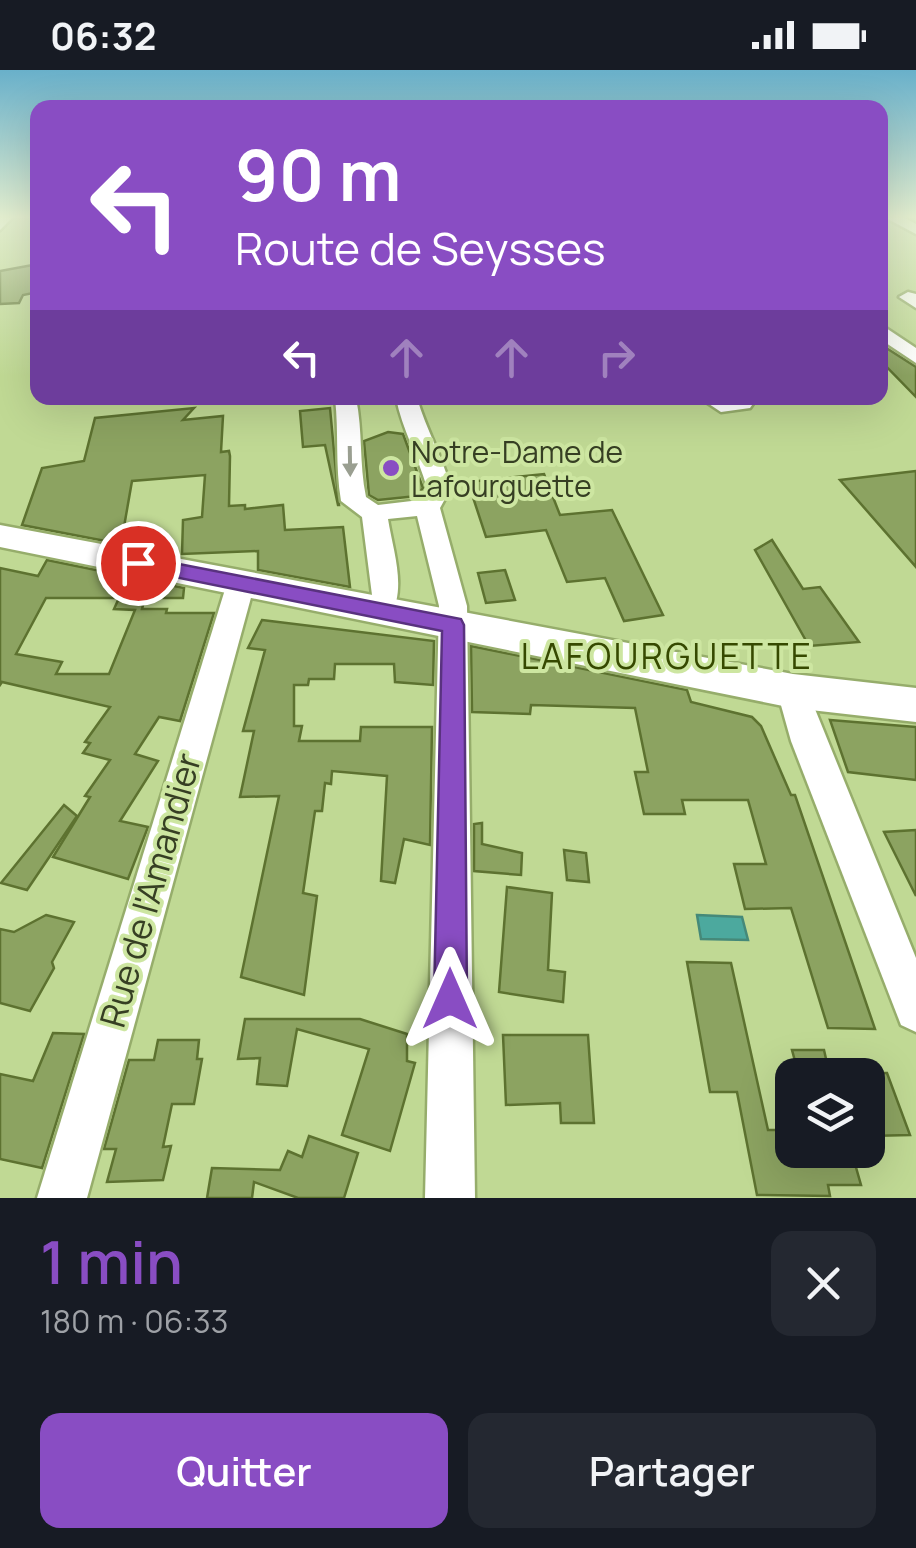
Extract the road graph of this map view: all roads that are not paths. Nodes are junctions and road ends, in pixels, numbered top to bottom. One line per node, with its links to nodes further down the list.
1 (888, 336): 2 (street)
2 (916, 357)
3 (346, 405): 6 (street, one-way to 6)
4 (408, 405): 5 (street)
5 (426, 506): 6 (street); 10 (street)
6 (374, 512): 9 (street)
7 (0, 536): 8 (main road)
8 (241, 583): 9 (main road); 14 (street, Rue de l'Amandier)
9 (380, 610): 10 (main road)
10 (453, 625): 11 (main road); 15 (street)
11 (794, 690): 12 (main road); 13 (street)
12 (916, 705)
13 (916, 1010)
14 (62, 1198)
15 (450, 1198)

